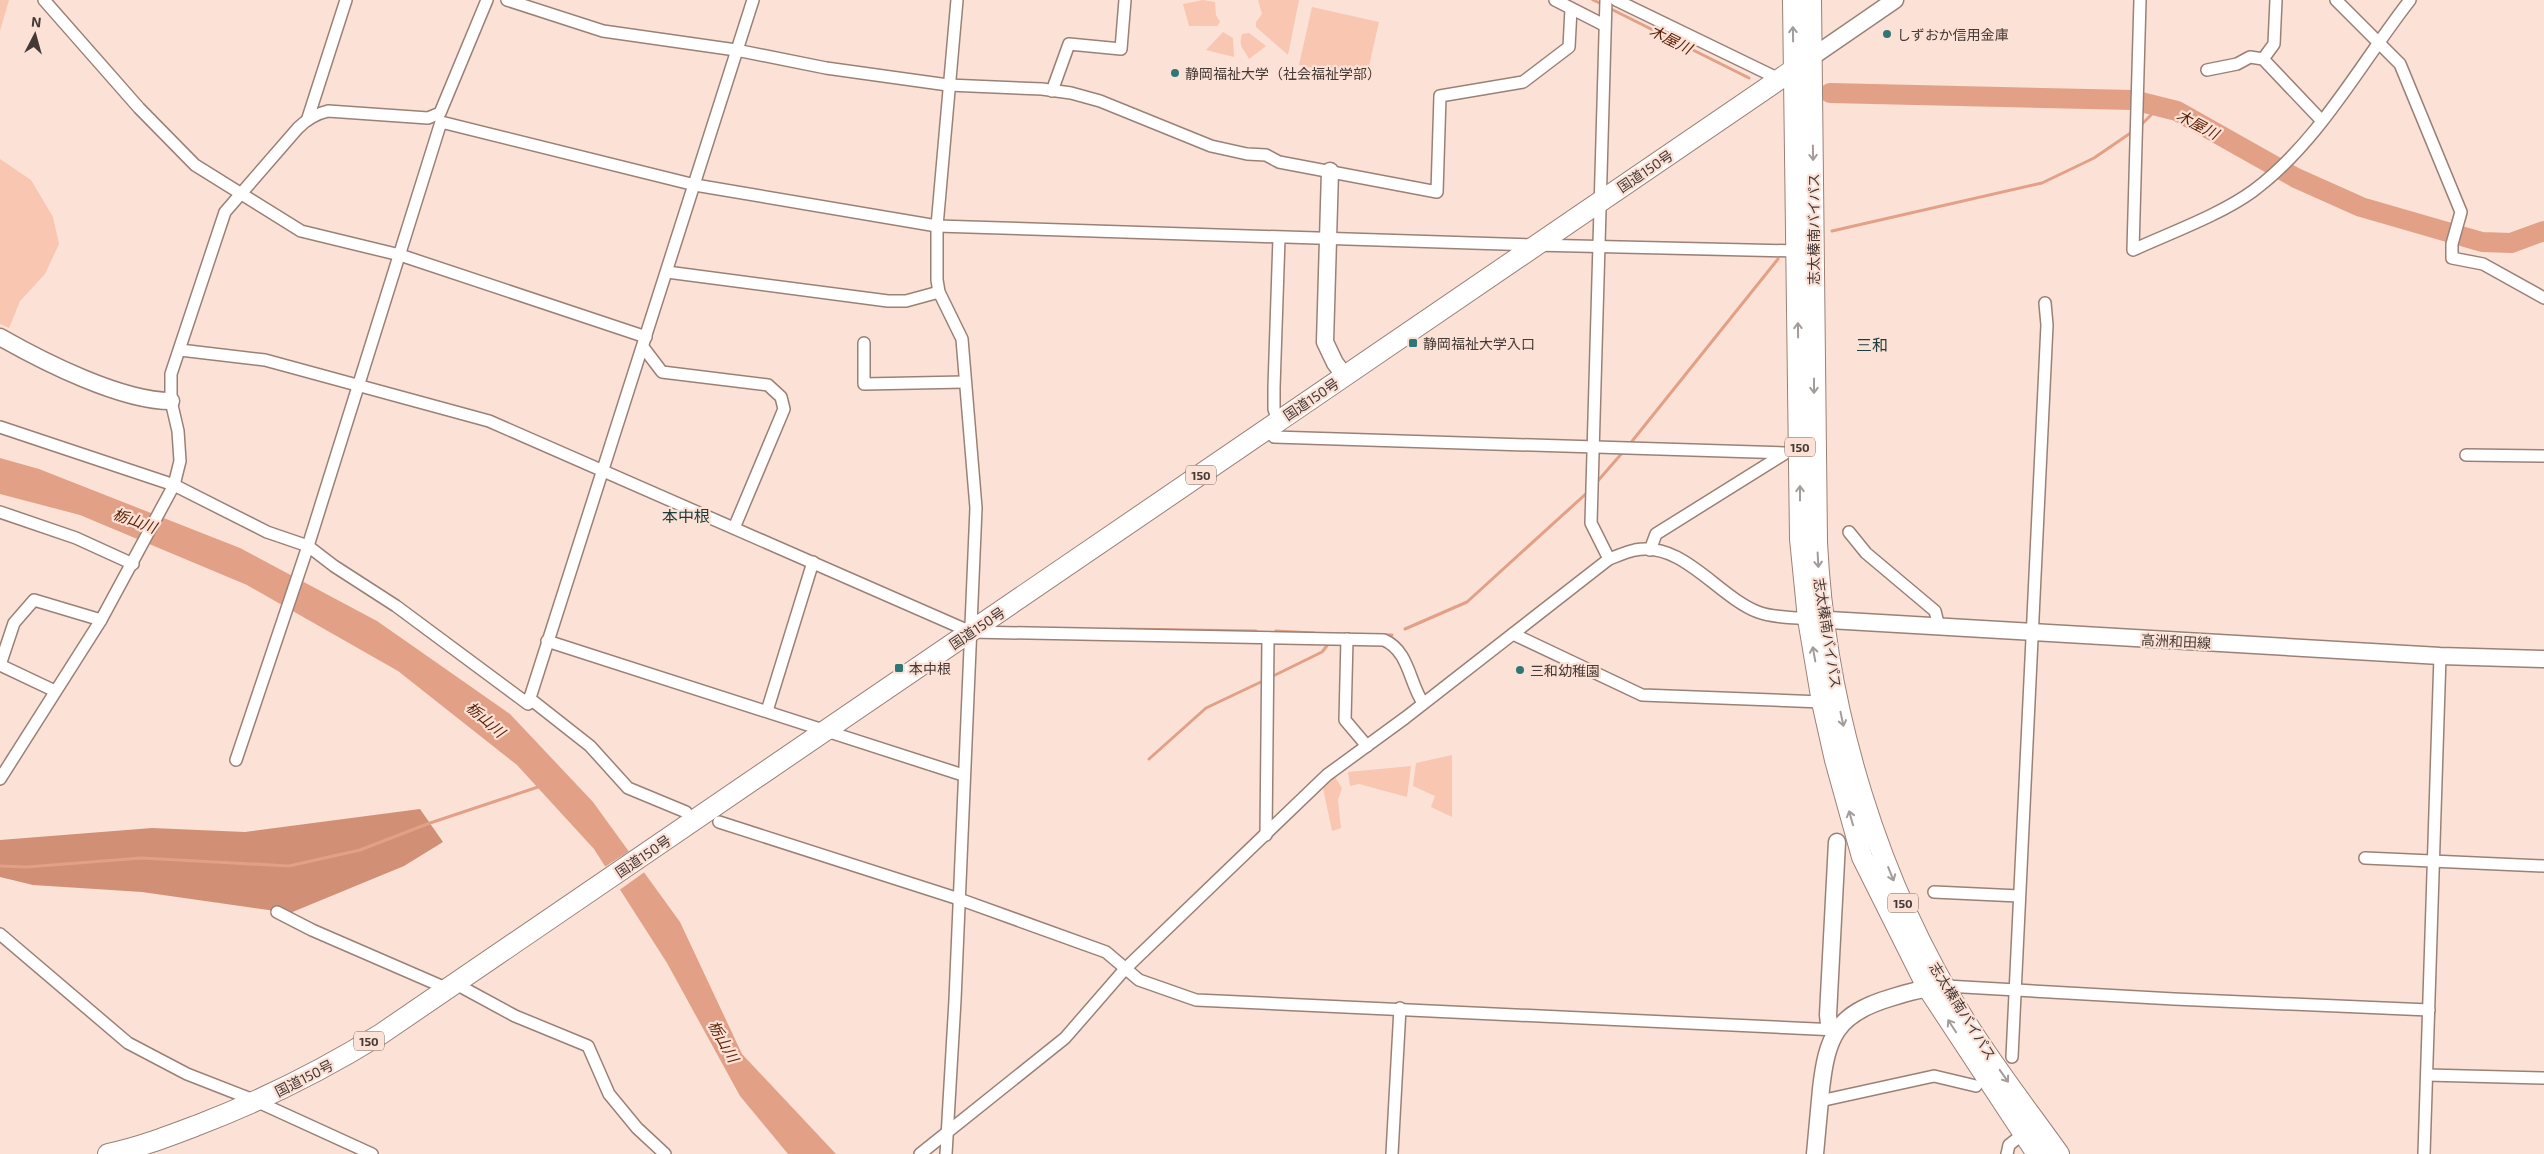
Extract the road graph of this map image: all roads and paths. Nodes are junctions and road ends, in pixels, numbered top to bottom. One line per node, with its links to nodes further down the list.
1 (44, 0): 33 (street)
2 (346, 0): 28 (street)
3 (487, 0): 29 (street)
4 (507, 0): 21 (street)
5 (753, 0): 21 (street)
6 (957, 0): 26 (street)
7 (1125, 0): 27 (street)
8 (1555, 0): 18 (street)
9 (1606, 0): 19 (street)
10 (1616, 0): 25 (street)
11 (1793, 0): 25 (highway, 150, one-way to 11)
12 (1811, 0): 22 (highway, 150)
13 (1895, 0): 22 (main road)
14 (2140, 0): 30 (street)
15 (2276, 0): 23 (street)
16 (2336, 0): 20 (street)
17 (2410, 0): 20 (street)
18 (1571, 8): 19 (street); 31 (street)
19 (1604, 25): 34 (street)
20 (2379, 40): 30 (street); 44 (street)
21 (736, 50): 26 (street); 32 (street)
22 (1812, 57): 25 (highway, 国道150号 / 150); 70 (highway, 志太榛南バイパス / 150, one-way to 70)
23 (2263, 60): 24 (street); 30 (street)
24 (2207, 70)
25 (1787, 73): 34 (highway, 国道150号 / 150); 40 (highway, 志太榛南バイパス / 150)
26 (948, 85): 27 (street); 35 (street)
27 (1052, 91): 31 (street)
28 (308, 118): 29 (street); 33 (street)
29 (438, 119): 32 (street); 41 (street)
30 (2322, 120)
31 (1330, 171): 36 (main road)
32 (695, 185): 35 (street); 42 (street)
33 (239, 194): 41 (street); 49 (street)
34 (1600, 202): 38 (highway, 国道150号 / 150); 39 (street)
35 (937, 226): 37 (street); 43 (street)
36 (1327, 237): 37 (street); 38 (street); 50 (main road)
37 (1279, 238): 54 (street)
38 (1534, 245): 39 (street); 50 (highway, 国道150号 / 150)
39 (1600, 246): 40 (street); 56 (street)
40 (1796, 251): 57 (highway, 志太榛南バイパス / 150, one-way to 40)
41 (400, 255): 47 (street); 52 (street)
42 (667, 272): 43 (street); 47 (street)
43 (939, 292): 51 (street)
44 (2544, 298)
45 (2045, 303): 74 (street)
46 (0, 337): 53 (main road)
47 (644, 342): 60 (street); 63 (street)
48 (864, 343): 51 (street)
49 (180, 350): 52 (street); 53 (street)
50 (1345, 376): 54 (highway, 国道150号 / 150)
51 (965, 382): 73 (street)
52 (358, 386): 60 (street); 66 (street)
53 (171, 401): 61 (street)
54 (1272, 426): 56 (street); 73 (highway, 国道150号 / 150)
55 (0, 427): 61 (street)
56 (1594, 448): 57 (street); 67 (street)
57 (1792, 453): 65 (street); 70 (highway, 志太榛南バイパス / 150, one-way to 57)
58 (2466, 455): 59 (street)
59 (2544, 456)
60 (601, 469): 63 (street); 78 (street)
61 (172, 488): 66 (street); 68 (street)
62 (0, 512): 68 (street)
63 (734, 528): 69 (street)
64 (1849, 532): 72 (street)
65 (1650, 550): 67 (street); 70 (street)
66 (306, 551): 83 (street); 89 (street)
67 (1609, 558): 75 (street)
68 (134, 561): 71 (street)
69 (813, 562): 73 (street); 86 (street)
70 (1816, 619): 72 (main road, 高洲和田線); 84 (highway, 志太榛南バイパス / 150, one-way to 70); 106 (highway, 志太榛南バイパス / 150, one-way to 106)
71 (101, 620): 81 (street); 82 (street)
72 (1939, 627): 74 (main road, 高洲和田線)
73 (971, 632): 76 (street); 87 (highway, 国道150号 / 150); 90 (street)
74 (2031, 633): 79 (main road, 高洲和田線); 100 (street)
75 (1513, 634): 84 (street); 85 (street)
76 (1268, 638): 77 (street); 94 (street)
77 (1348, 639): 85 (street); 88 (street)
78 (547, 641): 83 (street); 86 (street)
79 (2440, 656): 80 (main road, 高洲和田線); 97 (street)
80 (2544, 659)
81 (0, 665): 82 (street)
82 (55, 691): 91 (street)
83 (529, 698): 92 (street)
84 (1822, 702): 106 (highway, 志太榛南バイパス / 150, one-way to 84)
85 (1424, 703): 88 (street)
86 (767, 711): 87 (street)
87 (827, 730): 90 (street); 105 (highway, 国道150号 / 150)
88 (1367, 746): 94 (street)
89 (236, 760)
90 (963, 775): 101 (street)
91 (0, 779)
92 (686, 812)
93 (719, 822): 101 (street)
94 (1266, 835): 104 (street)
95 (1837, 842): 110 (main road)
96 (2365, 858): 97 (street)
97 (2434, 862): 98 (street); 109 (street)
98 (2544, 866)
99 (1934, 892): 100 (street)
100 (2019, 896): 107 (street)
101 (959, 899): 104 (street); 117 (street)
102 (277, 912): 105 (street)
103 (0, 934): 115 (street)
104 (1125, 969): 108 (street); 117 (street)
105 (452, 986): 115 (highway, 国道150号 / 150); 121 (street)
106 (1936, 987): 107 (street); 110 (main road); 118 (highway, 志太榛南バイパス / 150, one-way to 106); 128 (highway, 志太榛南バイパス / 150, one-way to 128)
107 (2014, 989): 109 (street); 111 (street)
108 (1400, 1008): 110 (street); 124 (street)
109 (2429, 1010): 112 (street)
110 (1837, 1030): 116 (main road)
111 (2012, 1057)
112 (2427, 1075): 113 (street); 129 (street)
113 (2544, 1078)
114 (1976, 1086): 116 (street)
115 (256, 1101): 119 (highway, 国道150号 / 150); 120 (street)
116 (1820, 1101): 125 (main road)
117 (946, 1131): 122 (street); 123 (street)
118 (2023, 1134): 126 (street); 127 (highway, 志太榛南バイパス / 150)
119 (108, 1154)
120 (372, 1154)
121 (665, 1154)
122 (920, 1154)
123 (946, 1154)
124 (1392, 1154)
125 (1815, 1154)
126 (2007, 1154)
127 (2037, 1154)
128 (2059, 1154)
129 (2424, 1154)

